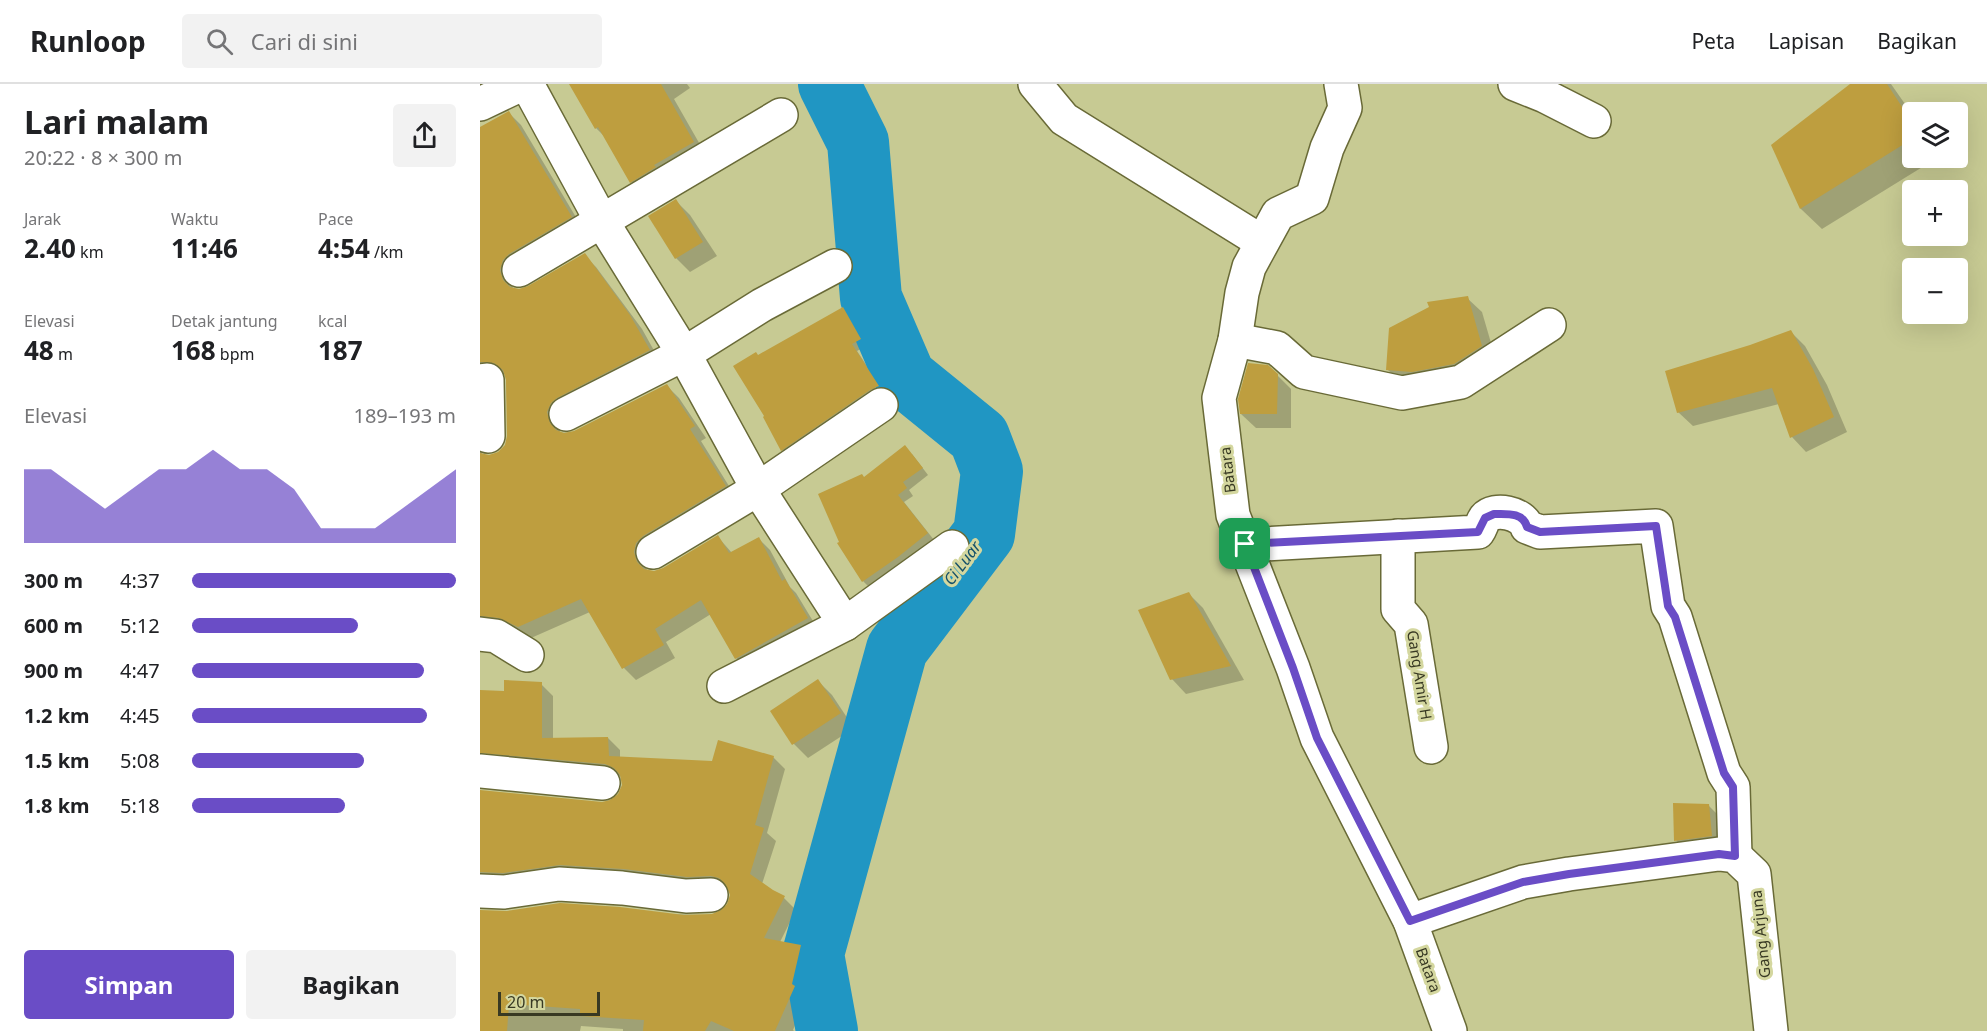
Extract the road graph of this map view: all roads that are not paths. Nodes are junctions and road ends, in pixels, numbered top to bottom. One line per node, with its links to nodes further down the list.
1 (522, 84): 6 (street)
2 (526, 84): 9 (street)
3 (1035, 84): 10 (street)
4 (1341, 84): 10 (street, Batara)
5 (1515, 84): 8 (street)
6 (480, 104)
7 (781, 115): 9 (street)
8 (1594, 121)
9 (601, 220): 12 (street); 15 (street)
10 (1262, 242): 14 (street, Batara)
11 (835, 266): 15 (street)
12 (519, 270)
13 (1549, 326): 14 (street)
14 (1234, 340): 22 (street, Batara)
15 (684, 354): 18 (street); 20 (street)
16 (480, 381): 19 (street)
17 (881, 405): 20 (street)
18 (566, 414)
19 (488, 436)
20 (758, 489): 24 (street); 25 (street)
21 (1398, 536): 22 (street); 29 (street, Gang Amir H); 32 (street)
22 (1245, 544): 35 (street, Batara)
23 (952, 547): 25 (street)
24 (653, 552)
25 (845, 624): 28 (street)
26 (480, 634): 27 (street)
27 (527, 656)
28 (724, 686)
29 (1431, 747)
30 (480, 771): 31 (street)
31 (603, 783)
32 (1735, 856): 35 (street); 37 (street, Gang Arjuna)
33 (480, 891): 34 (street)
34 (711, 895)
35 (1410, 921): 36 (street, Batara)
36 (1450, 1031)
37 (1771, 1031)

